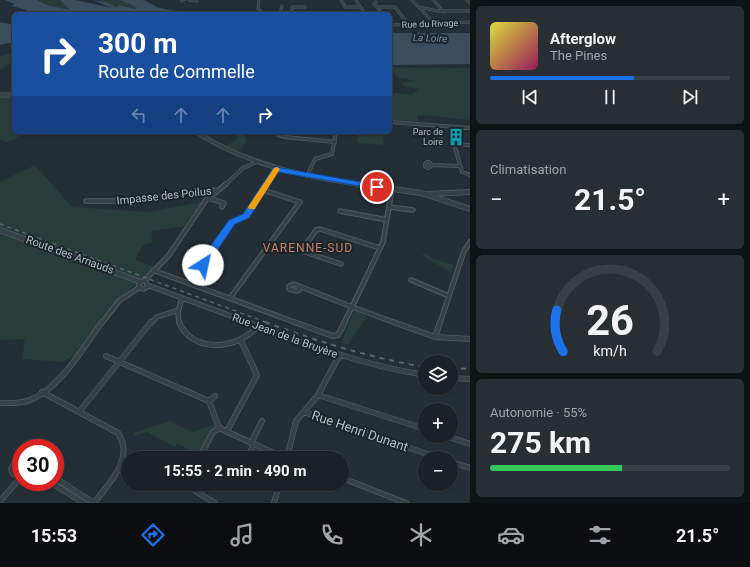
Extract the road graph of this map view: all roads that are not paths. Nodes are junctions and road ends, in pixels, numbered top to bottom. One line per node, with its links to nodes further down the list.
1 (189, 0): 2 (street)
2 (194, 0)
3 (259, 0): 19 (street)
4 (341, 0): 13 (street)
5 (356, 0): 13 (street)
6 (412, 0): 15 (street)
7 (433, 0): 24 (street)
8 (467, 0): 10 (street)
9 (376, 2): 14 (street)
10 (470, 3)
11 (282, 6): 20 (street)
12 (305, 7): 21 (street)
13 (360, 7): 22 (street)
14 (377, 7): 23 (street); 28 (street)
15 (419, 7): 16 (street); 17 (street)
16 (422, 10): 17 (street); 26 (street)
17 (428, 10): 24 (street)
18 (470, 11): 24 (street)
19 (262, 12)
20 (280, 12)
21 (292, 12)
22 (364, 12)
23 (381, 12)
24 (444, 12)
25 (470, 22): 26 (street, Rue du Rivage)
26 (435, 24): 28 (street, Rue du Rivage)
27 (392, 25): 28 (street, Rue du Rivage)
28 (409, 25)
29 (0, 95): 30 (street)
30 (12, 95)
31 (392, 122): 32 (street)
32 (458, 127): 33 (street); 39 (street)
33 (470, 128)
34 (199, 134): 41 (street)
35 (336, 134): 37 (street)
36 (285, 137): 37 (street)
37 (335, 142): 46 (street)
38 (444, 143): 39 (street)
39 (454, 144): 40 (street); 43 (street)
40 (470, 145)
41 (257, 162): 44 (street); 48 (street)
42 (432, 165): 43 (street)
43 (460, 166): 45 (street)
44 (276, 169): 46 (street); 49 (street)
45 (470, 175)
46 (307, 176): 47 (street)
47 (392, 189): 51 (street); 55 (street)
48 (218, 190): 52 (street); 53 (street, Impasse des Poilus)
49 (263, 190): 66 (street); 71 (street)
50 (470, 192): 51 (street)
51 (421, 193): 56 (street)
52 (208, 198): 54 (street); 64 (street)
53 (86, 201)
54 (222, 207)
55 (389, 207): 57 (street); 59 (street)
56 (470, 209)
57 (413, 210)
58 (340, 211): 59 (street)
59 (387, 220): 62 (street)
60 (0, 230): 67 (street, Route des Arnauds)
61 (470, 242): 69 (street)
62 (380, 248): 63 (street); 72 (street)
63 (341, 264)
64 (155, 271): 66 (street); 67 (street)
65 (411, 280): 69 (street)
66 (190, 283): 71 (street)
67 (143, 284): 70 (street, Rue Jean de la Bruyère); 84 (street)
68 (298, 286): 72 (street)
69 (449, 296): 75 (street)
70 (182, 298): 73 (street); 74 (street, Rue Jean de la Bruyère)
71 (230, 298): 72 (street)
72 (352, 307): 75 (street)
73 (176, 311): 77 (street); 80 (street)
74 (258, 326): 77 (street); 79 (street, Rue Jean de la Bruyère)
75 (434, 337): 76 (street)
76 (470, 339)
77 (241, 341): 94 (street)
78 (106, 356): 80 (street)
79 (339, 356): 81 (street, Rue Jean de la Bruyère); 85 (street)
80 (119, 362): 87 (street); 89 (street)
81 (418, 374)
82 (458, 378): 83 (street)
83 (470, 379)
84 (42, 392): 88 (street); 89 (street)
85 (318, 395): 90 (street); 93 (street)
86 (215, 396): 87 (street)
87 (209, 401): 92 (street)
88 (0, 403)
89 (79, 412): 113 (street)
90 (304, 412): 101 (street); 102 (street, Rue Henri Dunant)
91 (262, 421): 96 (street)
92 (221, 428): 94 (street); 98 (street)
93 (418, 428)
94 (227, 431): 96 (street)
95 (458, 440): 97 (street)
96 (253, 443): 99 (street); 100 (street)
97 (470, 444)
98 (203, 451)
99 (250, 451)
100 (272, 451)
101 (290, 451)
102 (418, 451)
103 (458, 464): 104 (street)
104 (470, 468)
105 (349, 481): 116 (street)
106 (64, 484): 113 (street)
107 (12, 487): 111 (street)
108 (64, 491): 112 (street)
109 (195, 491): 114 (street)
110 (277, 491): 115 (street)
111 (0, 501)
112 (84, 503)
113 (94, 503)
114 (215, 503)
115 (274, 503)
116 (406, 503)

